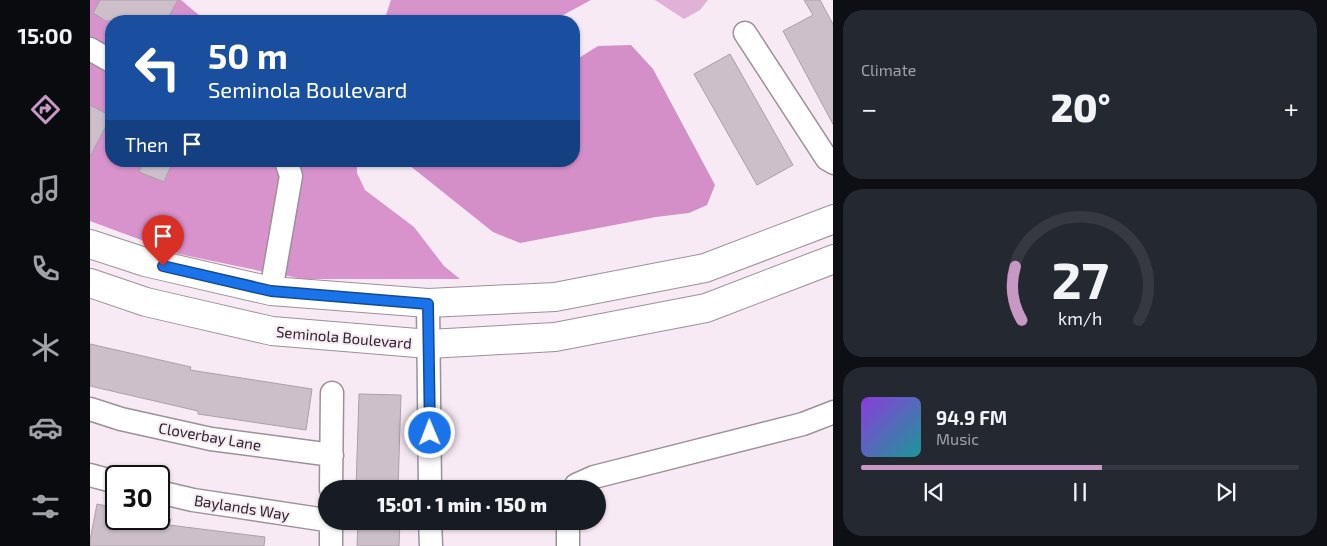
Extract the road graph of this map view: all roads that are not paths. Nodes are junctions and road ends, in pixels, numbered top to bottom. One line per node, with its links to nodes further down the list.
1 (745, 33): 4 (street)
2 (90, 49): 3 (street)
3 (105, 58)
4 (833, 163)
5 (288, 167): 10 (street)
6 (833, 219): 11 (main road)
7 (90, 244): 10 (main road)
8 (833, 259): 12 (main road, Seminola Boulevard)
9 (90, 283): 12 (main road, Seminola Boulevard)
10 (271, 291): 11 (main road)
11 (428, 304): 12 (street)
12 (429, 344): 20 (street)
13 (332, 393): 16 (street)
14 (90, 409): 16 (street, Cloverbay Lane)
15 (833, 412): 21 (street)
16 (332, 455): 19 (street)
17 (90, 475): 18 (street)
18 (105, 479)
19 (332, 480)
20 (430, 480)
21 (589, 480)
22 (170, 495): 23 (street, Baylands Way)
23 (318, 519)
24 (331, 530): 27 (street)
25 (430, 530): 28 (street)
26 (568, 530): 29 (street)
27 (331, 546)
28 (430, 546)
29 (568, 546)

